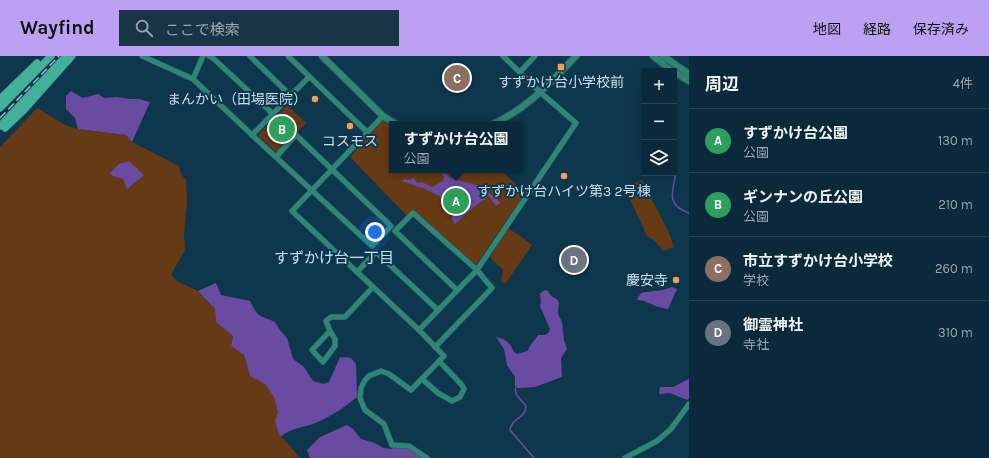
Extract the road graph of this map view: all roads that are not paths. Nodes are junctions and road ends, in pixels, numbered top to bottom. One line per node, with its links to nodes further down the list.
1 (45, 56): 25 (main road)
2 (51, 56): 26 (main road)
3 (66, 56): 31 (main road)
4 (72, 56): 31 (main road)
5 (142, 56): 21 (street)
6 (203, 56): 21 (street)
7 (209, 56): 27 (street)
8 (250, 56): 24 (street)
9 (288, 56): 20 (street)
10 (322, 56): 28 (street)
11 (535, 56): 17 (street)
12 (576, 56): 23 (street)
13 (653, 56): 16 (street)
14 (663, 56): 19 (street)
15 (505, 57): 17 (street)
16 (668, 68)
17 (520, 72): 23 (street)
18 (677, 74): 22 (street)
19 (689, 74)
20 (309, 77): 24 (street); 32 (street)
21 (193, 78): 33 (street)
22 (689, 81)
23 (541, 92): 30 (street); 37 (street)
24 (291, 96): 27 (street)
25 (0, 99)
26 (0, 108)
27 (273, 114): 33 (street)
28 (383, 116): 29 (street); 32 (street)
29 (391, 121)
30 (499, 121)
31 (2, 129)
32 (367, 132): 35 (street)
33 (252, 136): 34 (street)
34 (276, 157): 35 (street); 36 (street)
35 (332, 169): 36 (street); 36 (street)
36 (312, 190): 38 (street)
37 (477, 270): 40 (street); 40 (street); 44 (street)
38 (357, 272): 39 (street); 41 (street)
39 (373, 287): 42 (street); 43 (street)
40 (457, 290): 41 (street)
41 (438, 310): 42 (street)
42 (419, 330): 44 (street)
43 (330, 331): 43 (street)
44 (435, 347): 45 (street)
45 (439, 361): 46 (street); 46 (street)
46 (422, 379): 48 (street)
47 (689, 404): 49 (street)
48 (427, 458)
49 (625, 458)

